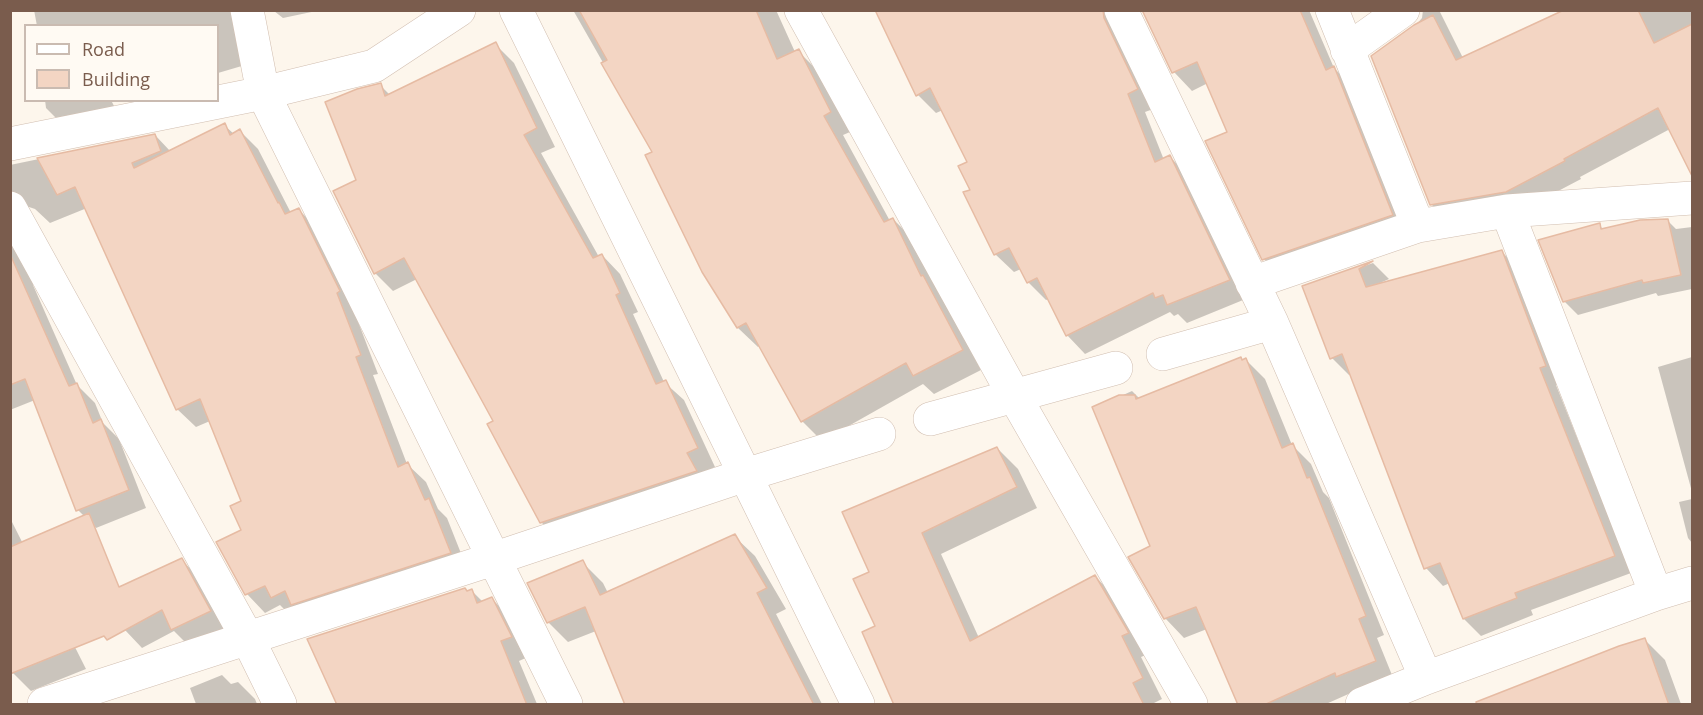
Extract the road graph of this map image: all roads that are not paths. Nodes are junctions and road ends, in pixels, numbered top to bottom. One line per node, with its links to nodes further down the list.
1 (247, 10): 9 (street)
2 (459, 10): 9 (street)
3 (516, 10): 24 (street)
4 (801, 10): 21 (street)
5 (1121, 10): 17 (street)
6 (1332, 10): 8 (street)
7 (1402, 10): 8 (street)
8 (1347, 50): 16 (street)
9 (262, 93): 11 (street); 25 (street)
10 (218, 102): 12 (street)
11 (219, 102)
12 (10, 144)
13 (1692, 198): 15 (street)
14 (10, 208): 28 (street)
15 (1507, 211): 16 (street); 27 (street)
16 (1418, 226): 17 (street)
17 (1252, 283): 18 (street)
18 (1272, 323): 19 (street); 29 (street)
19 (1163, 354)
20 (1116, 368): 21 (street)
21 (1015, 397): 22 (street); 34 (street)
22 (930, 420)
23 (879, 434): 24 (street)
24 (745, 475): 25 (street); 33 (street)
25 (493, 559): 28 (street); 32 (street)
26 (1692, 583): 27 (street)
27 (1656, 594): 29 (street)
28 (248, 639): 30 (street); 31 (street)
29 (1426, 678): 35 (street)
30 (44, 705)
31 (280, 705)
32 (566, 705)
33 (858, 705)
34 (1191, 705)
35 (1362, 705)

